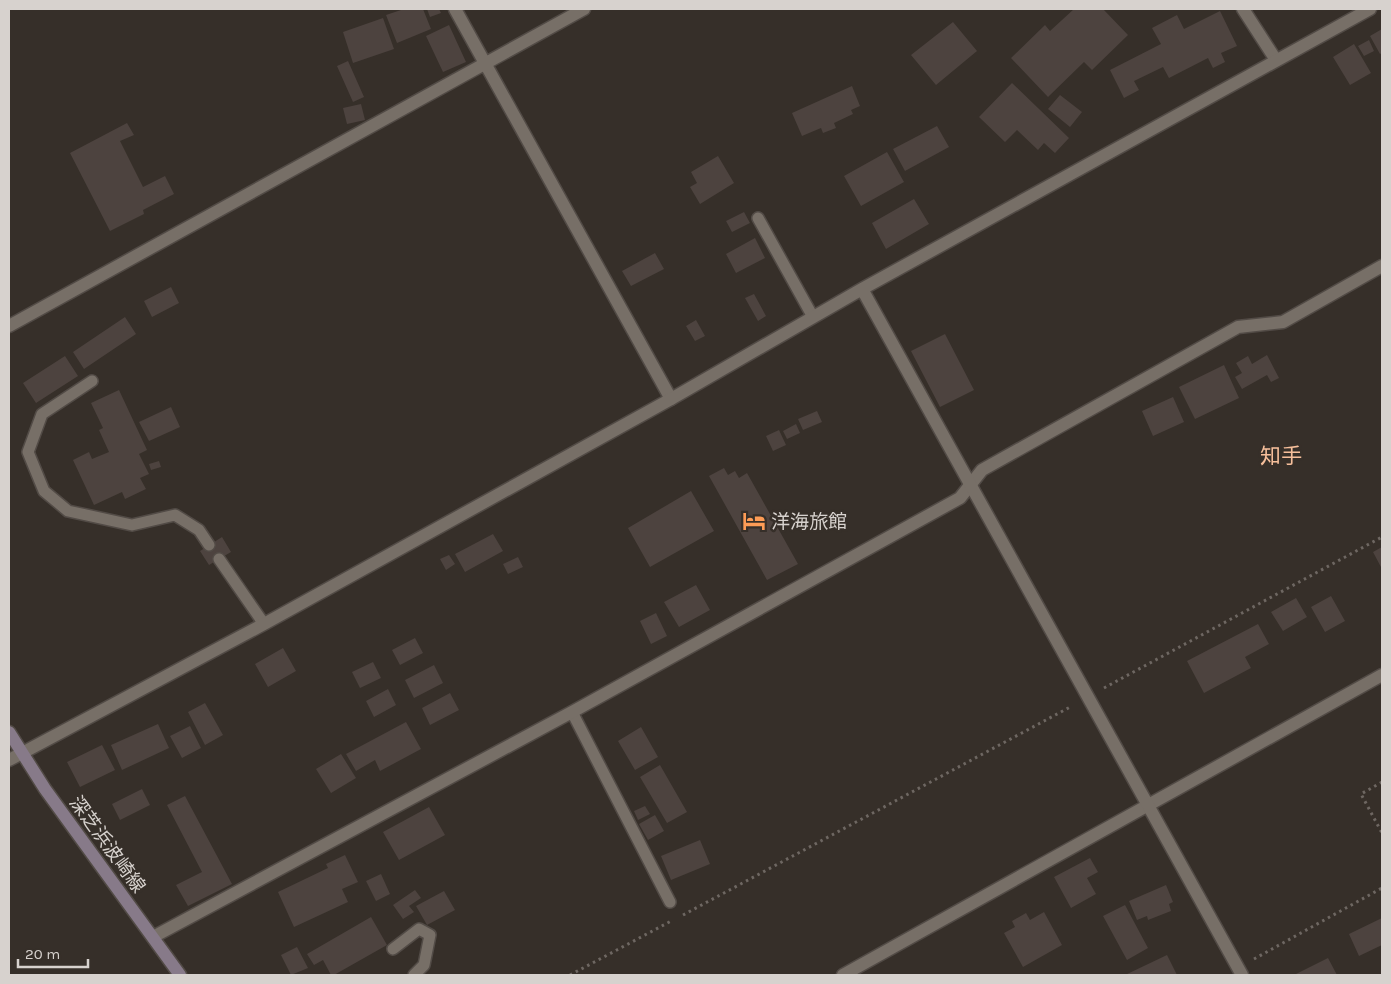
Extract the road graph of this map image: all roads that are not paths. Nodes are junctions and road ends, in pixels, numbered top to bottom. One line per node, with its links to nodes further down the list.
1 (456, 9): 6 (street)
2 (584, 9): 6 (street)
3 (1243, 9): 5 (street)
4 (1370, 9): 5 (street)
5 (1276, 60): 9 (street)
6 (486, 63): 11 (street); 13 (street)
7 (758, 218): 10 (lane)
8 (1382, 266): 14 (street)
9 (862, 289): 10 (street); 14 (street)
10 (813, 317): 13 (street)
11 (9, 326)
12 (92, 381): 15 (lane)
13 (671, 399): 17 (street)
14 (970, 485): 19 (street); 23 (street)
15 (209, 545)
16 (219, 559): 17 (lane)
17 (264, 624): 21 (street)
18 (1382, 675): 23 (street)
19 (572, 712): 24 (lane); 25 (street)
20 (9, 732): 21 (main road, 深芝浜波崎線)
21 (23, 752): 22 (street); 25 (main road, 深芝浜波崎線)
22 (9, 760)
23 (1149, 805): 27 (street); 30 (street)
24 (670, 902)
25 (153, 937): 28 (main road, 深芝浜波崎線)
26 (393, 950): 29 (lane)
27 (1240, 972)
28 (180, 975)
29 (414, 975)
30 (843, 975)

